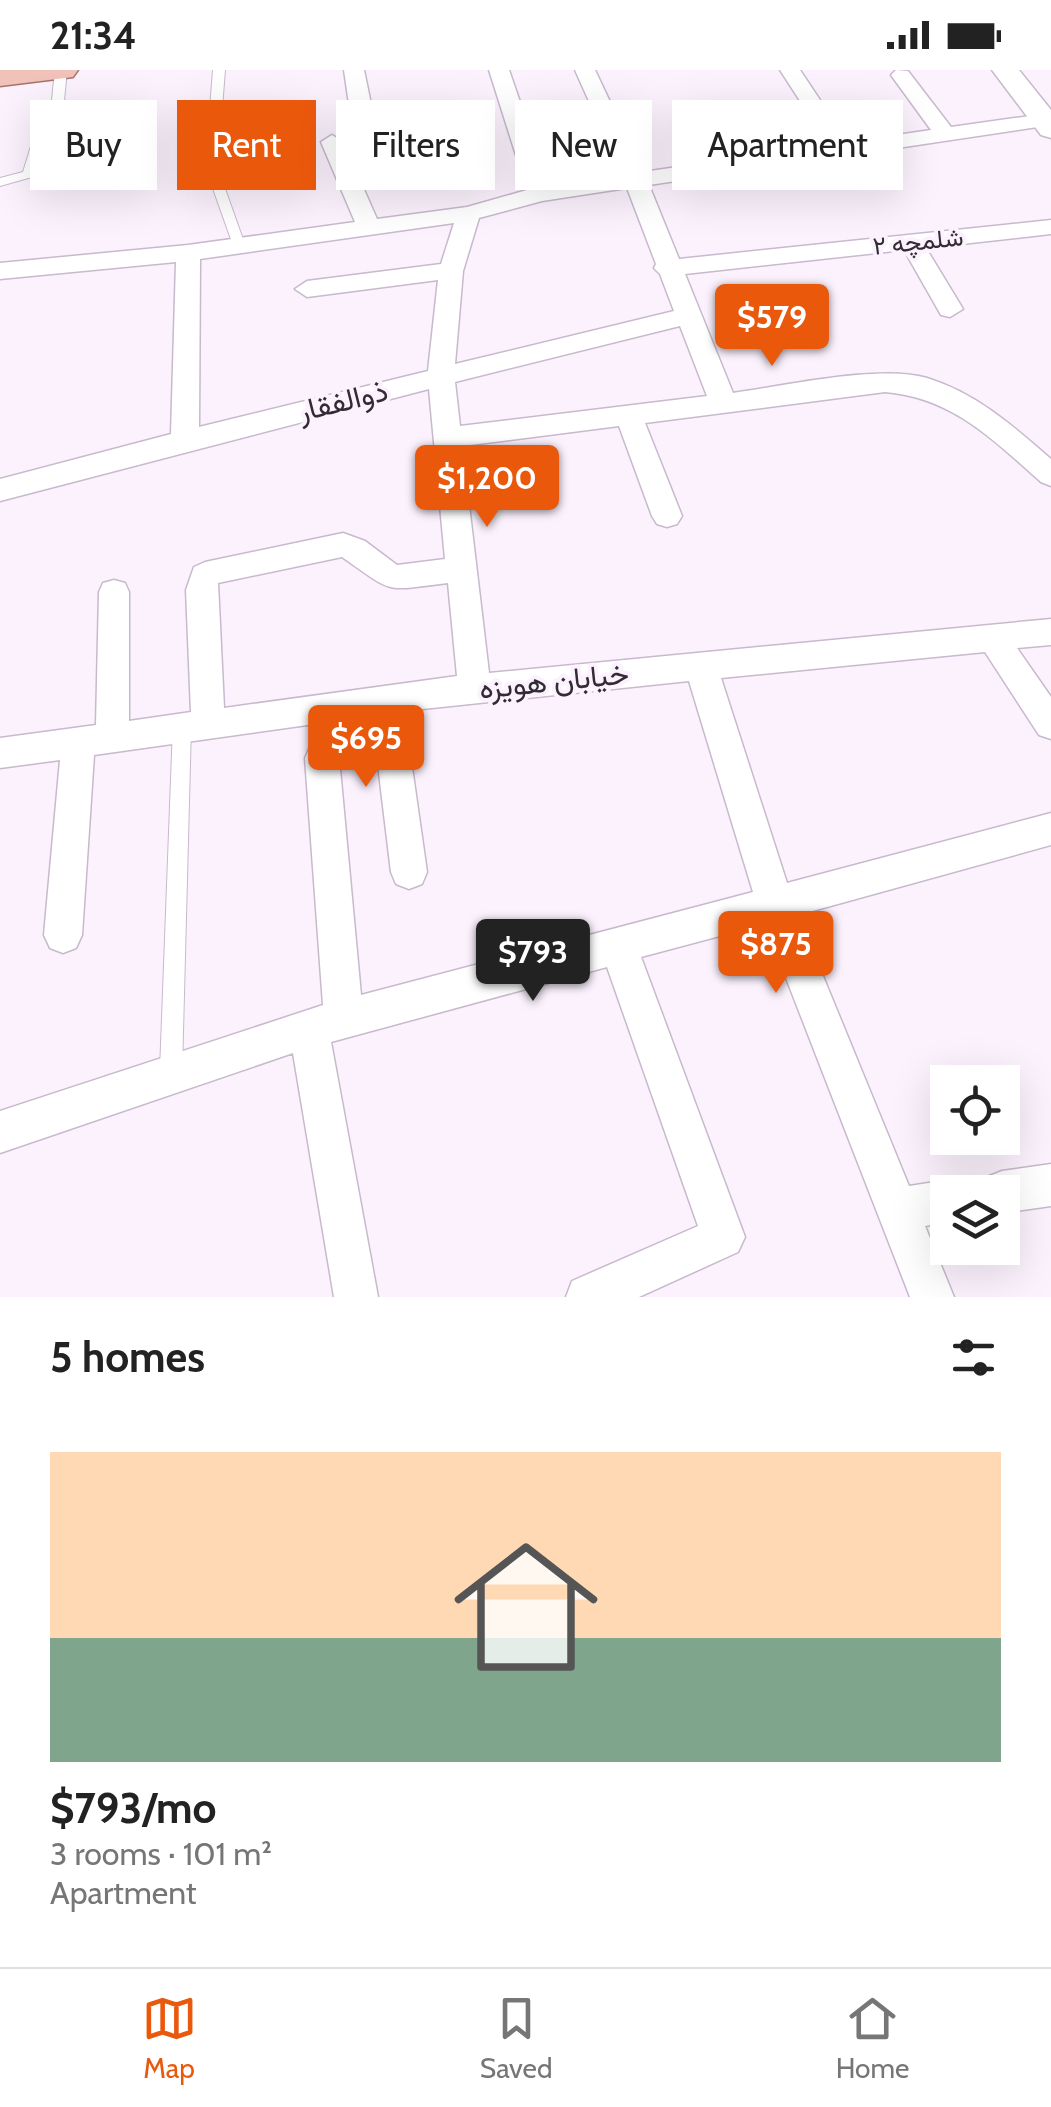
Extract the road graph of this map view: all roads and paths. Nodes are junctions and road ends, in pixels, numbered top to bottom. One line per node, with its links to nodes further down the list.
1 (61, 70): 9 (main road); 17 (lane)
2 (219, 70): 25 (lane)
3 (354, 70): 10 (street)
4 (499, 70): 20 (street)
5 (585, 70): 11 (street)
6 (790, 70): 12 (street)
7 (1006, 70): 13 (street)
8 (900, 75): 14 (street)
9 (0, 76)
10 (359, 100)
11 (599, 100)
12 (809, 100)
13 (1048, 122): 14 (street)
14 (945, 134): 16 (street)
15 (332, 142): 22 (street)
16 (652, 180)
17 (0, 182)
18 (572, 190): 20 (street)
19 (639, 190): 28 (street)
20 (540, 194): 21 (street)
21 (469, 214): 22 (street); 30 (street)
22 (369, 227): 25 (street)
23 (1040, 228): 24 (street, شلمچه ۲); 27 (street)
24 (911, 242): 28 (street, شلمچه ۲); 32 (street)
25 (239, 245): 26 (street)
26 (188, 252): 29 (street); 38 (street)
27 (1051, 258)
28 (666, 268): 33 (street)
29 (0, 270)
30 (452, 271): 31 (street); 34 (street)
31 (307, 289)
32 (950, 310)
33 (686, 316): 34 (street, ذوالفقار); 35 (street)
34 (441, 377): 37 (street); 38 (street, ذوالفقار)
35 (724, 404): 36 (street); 39 (street)
36 (629, 416): 37 (street); 41 (street)
37 (448, 438): 42 (street)
38 (185, 440): 40 (street, ذوالفقار)
39 (1051, 475)
40 (0, 490)
41 (667, 516)
42 (462, 569): 47 (street); 49 (street)
43 (114, 592): 51 (street)
44 (1051, 632): 45 (street, خیابان هویزه)
45 (994, 638): 46 (street, خیابان هویزه); 50 (street)
46 (701, 666): 47 (street, خیابان هویزه); 56 (street)
47 (474, 688): 48 (street, خیابان هویزه)
48 (386, 699): 49 (street, خیابان هویزه); 55 (street)
49 (195, 724): 51 (street, خیابان هویزه); 60 (lane)
50 (1051, 725)
51 (95, 739): 52 (street, خیابان هویزه); 57 (street)
52 (0, 753)
53 (322, 758): 59 (street)
54 (1051, 829): 56 (street)
55 (409, 872)
56 (776, 904): 58 (street); 65 (street)
57 (63, 935)
58 (618, 946): 59 (street); 67 (street)
59 (326, 1024): 60 (street); 66 (street)
60 (172, 1071): 61 (street)
61 (0, 1132)
62 (1051, 1185): 63 (street)
63 (1020, 1189)
64 (930, 1204): 65 (street)
65 (898, 1209): 68 (street)
66 (356, 1297)
67 (588, 1297)
68 (932, 1297)

